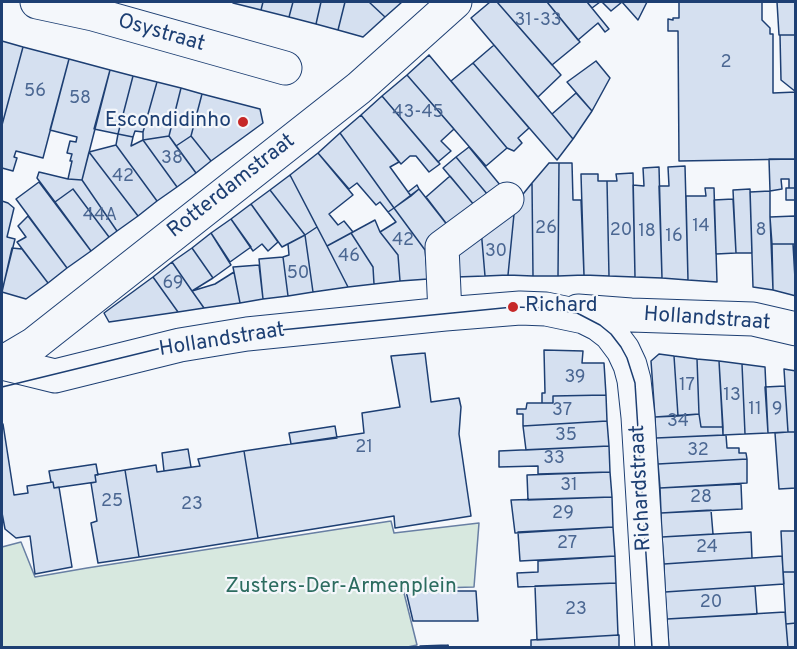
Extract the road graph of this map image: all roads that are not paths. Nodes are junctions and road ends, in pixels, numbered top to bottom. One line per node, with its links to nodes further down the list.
1 (37, 2): 3 (street, Osystraat)
2 (455, 2): 10 (street, Rotterdamstraat)
3 (91, 8): 4 (street, Osystraat)
4 (285, 68)
5 (507, 199): 7 (street)
6 (546, 309): 7 (street, Hollandstraat); 8 (street, Hollandstraat); 9 (street, Hollandstraat)
7 (445, 314): 10 (street, Hollandstraat)
8 (795, 329)
9 (610, 334): 11 (street, Richardstraat)
10 (2, 363)
11 (652, 648)

